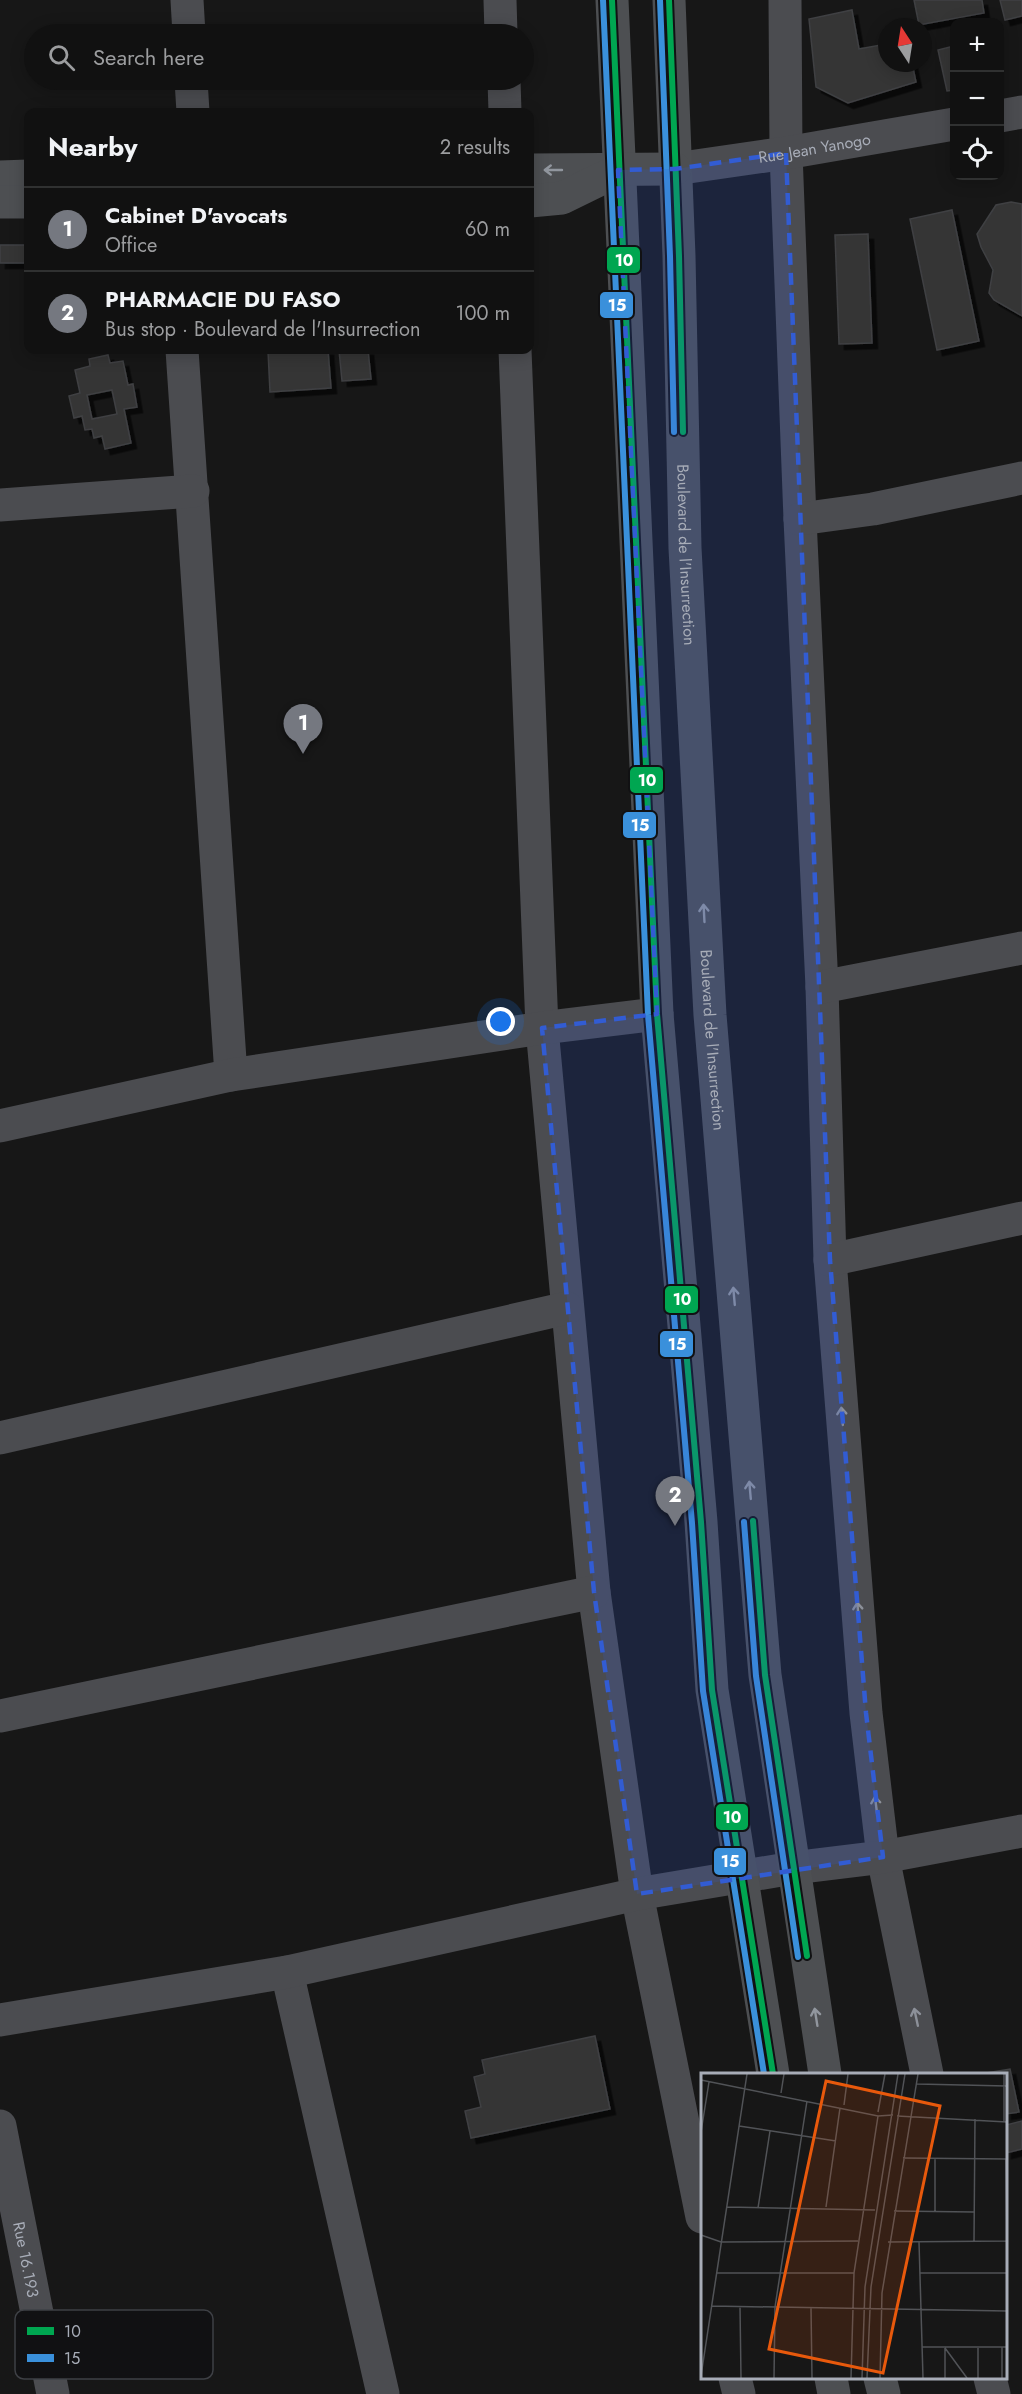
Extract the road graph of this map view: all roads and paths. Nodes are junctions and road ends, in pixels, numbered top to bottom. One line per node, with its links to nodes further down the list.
1 (187, 0): 6 (street)
2 (500, 0): 7 (street)
3 (612, 0): 18 (main road)
4 (669, 0): 16 (main road, Boulevard de l'Insurrection)
5 (785, 0): 15 (street)
6 (188, 24)
7 (501, 24)
8 (192, 90): 10 (street)
9 (504, 90): 11 (street)
10 (193, 108)
11 (505, 108)
12 (1022, 112): 13 (street)
13 (1004, 115)
14 (950, 125): 15 (street, Rue Jean Yanogo)
15 (786, 153): 16 (street, Rue Jean Yanogo); 29 (street)
16 (675, 169): 18 (main road); 44 (main road, Boulevard de l'Insurrection, one-way to 16)
17 (534, 170): 18 (main road, one-way to 17)
18 (618, 170): 21 (main road); 32 (main road)
19 (24, 176): 20 (main road)
20 (0, 177)
21 (534, 201)
22 (0, 202): 23 (main road)
23 (24, 202)
24 (182, 354): 27 (street)
25 (515, 354): 33 (street)
26 (1022, 478): 29 (street)
27 (193, 491): 28 (street); 34 (street)
28 (0, 505)
29 (800, 519): 31 (street)
30 (1022, 948): 31 (street)
31 (822, 987): 37 (street)
32 (657, 1014): 33 (street); 45 (main road)
33 (542, 1028): 34 (street); 38 (street)
34 (231, 1075): 35 (street)
35 (0, 1126)
36 (1022, 1218): 37 (street)
37 (830, 1260): 43 (street, one-way to 37)
38 (567, 1308): 39 (street); 40 (street)
39 (0, 1438)
40 (594, 1592): 41 (street); 46 (street)
41 (0, 1716)
42 (1022, 1832): 43 (street)
43 (883, 1857): 44 (street); 51 (street, one-way to 43)
44 (793, 1868): 45 (street); 50 (main road, Boulevard de l'Insurrection, one-way to 44)
45 (741, 1877): 46 (street); 49 (main road)
46 (637, 1894): 47 (street); 53 (street)
47 (286, 1972): 48 (street); 61 (street)
48 (0, 2020)
49 (773, 2073)
50 (825, 2073)
51 (927, 2073)
52 (0, 2126): 54 (street, Rue 16.193)
53 (701, 2212)
54 (36, 2310)
55 (50, 2379): 60 (street, Rue 16.193)
56 (735, 2379): 62 (street)
57 (831, 2379): 63 (main road)
58 (880, 2379): 64 (main road)
59 (990, 2379): 65 (street)
60 (53, 2394)
61 (383, 2394)
62 (739, 2394)
63 (834, 2394)
64 (884, 2394)
65 (994, 2394)

